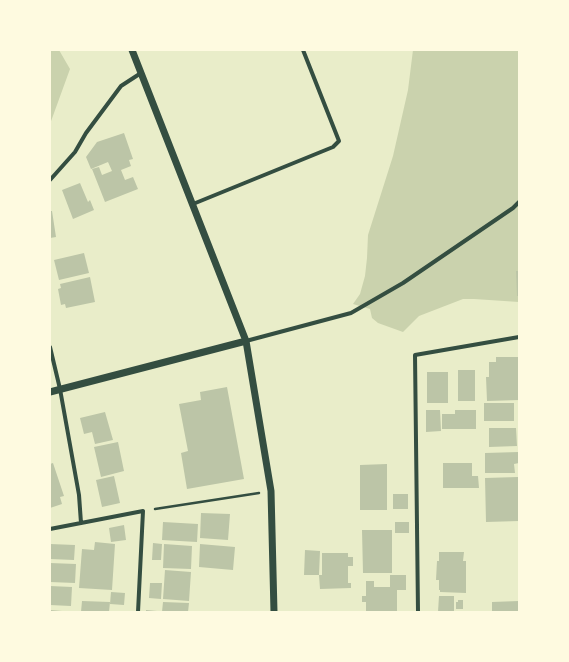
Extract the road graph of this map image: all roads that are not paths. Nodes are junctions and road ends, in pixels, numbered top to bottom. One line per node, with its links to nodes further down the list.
1 (132, 50): 3 (street)
2 (303, 50): 6 (street)
3 (141, 73): 4 (street); 6 (street)
4 (50, 180)
5 (519, 202): 8 (street)
6 (193, 204): 8 (street)
7 (519, 337): 16 (street)
8 (246, 341): 10 (street); 15 (street)
9 (50, 347): 10 (street)
10 (60, 389): 11 (street); 12 (street)
11 (50, 392)
12 (81, 524): 13 (street); 14 (street)
13 (50, 529)
14 (138, 612)
15 (274, 612)
16 (418, 612)

